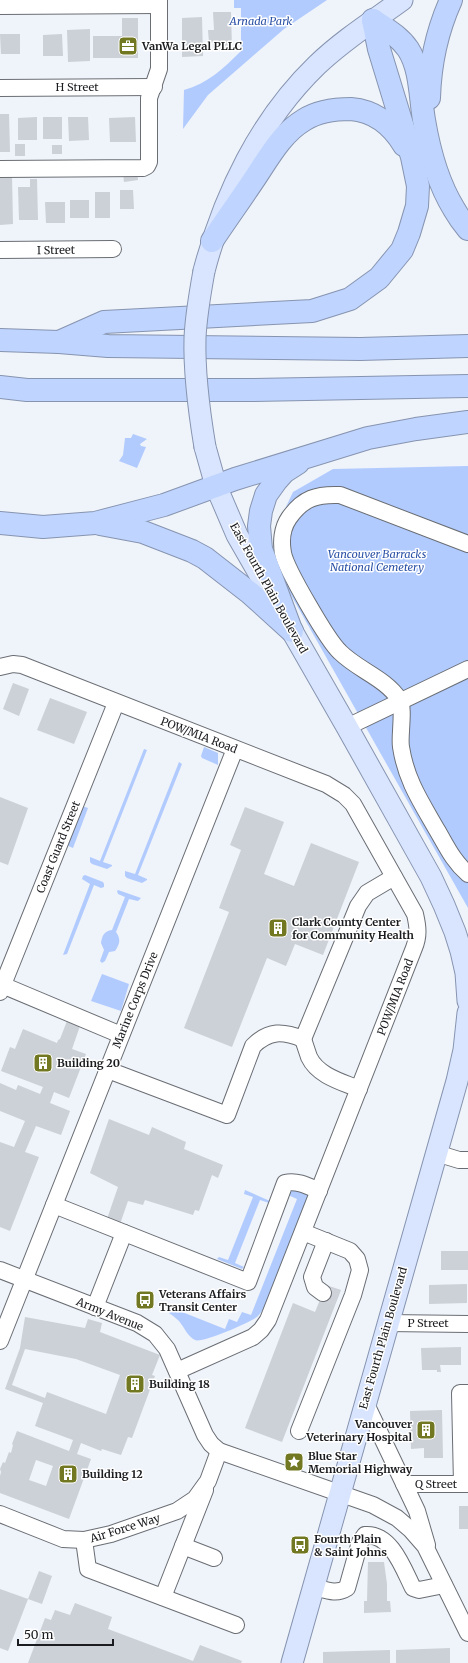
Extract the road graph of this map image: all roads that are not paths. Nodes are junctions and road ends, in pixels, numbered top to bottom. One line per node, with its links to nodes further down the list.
1 (402, 0): 5 (main road, East Fourth Plain Boulevard)
2 (451, 0): 8 (highway)
3 (159, 3): 4 (street); 6 (street)
4 (0, 6)
5 (373, 20): 8 (highway); 9 (highway); 12 (main road, East Fourth Plain Boulevard)
6 (154, 87): 7 (street, H Street); 10 (street)
7 (0, 88)
8 (429, 141): 11 (highway)
9 (412, 158): 12 (highway); 16 (highway)
10 (0, 169)
11 (468, 229)
12 (212, 241): 22 (main road, East Fourth Plain Boulevard, bridge)
13 (113, 249): 14 (street, I Street)
14 (0, 250)
15 (0, 340): 16 (highway)
16 (59, 342): 17 (highway)
17 (468, 346)
18 (468, 386): 19 (highway)
19 (0, 387)
20 (468, 422): 21 (highway)
21 (305, 458): 22 (highway); 26 (highway)
22 (216, 486): 24 (highway); 26 (main road, East Fourth Plain Boulevard)
23 (0, 523): 24 (highway)
24 (95, 523): 26 (highway)
25 (468, 544): 29 (street)
26 (292, 631): 31 (main road, East Fourth Plain Boulevard)
27 (0, 667): 30 (street, POW/MIA Road)
28 (468, 669): 29 (street)
29 (400, 701): 31 (street); 33 (street)
30 (116, 703): 32 (street, POW/MIA Road); 36 (street, Coast Guard Street)
31 (347, 727): 35 (main road, East Fourth Plain Boulevard)
32 (235, 749): 34 (street, POW/MIA Road); 40 (street, Marine Corps Drive)
33 (468, 874)
34 (394, 877): 41 (street); 43 (street, POW/MIA Road)
35 (465, 953): 37 (main road, East Fourth Plain Boulevard)
36 (1, 988): 40 (street)
37 (468, 993): 38 (main road, East Fourth Plain Boulevard)
38 (468, 1001)
39 (468, 1013): 44 (main road, East Fourth Plain Boulevard)
40 (121, 1035): 42 (street, Marine Corps Drive)
41 (303, 1039): 42 (street); 43 (street)
42 (108, 1070): 47 (street, Marine Corps Drive)
43 (359, 1089): 46 (street, POW/MIA Road)
44 (436, 1153): 45 (street); 55 (main road, East Fourth Plain Boulevard)
45 (468, 1160)
46 (319, 1191): 48 (street, POW/MIA Road); 49 (street)
47 (54, 1205): 49 (street); 52 (street, Marine Corps Drive)
48 (303, 1232): 50 (street); 58 (street, POW/MIA Road)
49 (124, 1233): 54 (street)
50 (326, 1241): 53 (street); 61 (street)
51 (0, 1270): 52 (street, Army Avenue)
52 (24, 1279): 54 (street, Army Avenue); 57 (street, Marine Corps Drive)
53 (323, 1293)
54 (95, 1307): 58 (street, Army Avenue)
55 (387, 1323): 56 (street, P Street); 60 (main road, East Fourth Plain Boulevard)
56 (468, 1324)
57 (0, 1341)
58 (177, 1371): 62 (street, Army Avenue)
59 (468, 1392): 65 (street)
60 (365, 1402): 64 (street); 66 (main road, East Fourth Plain Boulevard)
61 (299, 1431)
62 (219, 1451): 63 (street, Air Force Way); 66 (street, Army Avenue)
63 (208, 1481): 68 (street, Air Force Way); 69 (street)
64 (404, 1484): 65 (street, Q Street); 71 (street)
65 (465, 1484)
66 (339, 1493): 71 (street, Army Avenue); 73 (main road, East Fourth Plain Boulevard)
67 (0, 1514): 68 (street, Air Force Way)
68 (84, 1540): 74 (street)
69 (183, 1546): 70 (street); 74 (street)
70 (214, 1558)
71 (431, 1558): 72 (street)
72 (444, 1585): 73 (street); 76 (street)
73 (314, 1587): 77 (main road, East Fourth Plain Boulevard)
74 (163, 1597): 75 (street)
75 (236, 1625)
76 (468, 1633)
77 (292, 1663)

